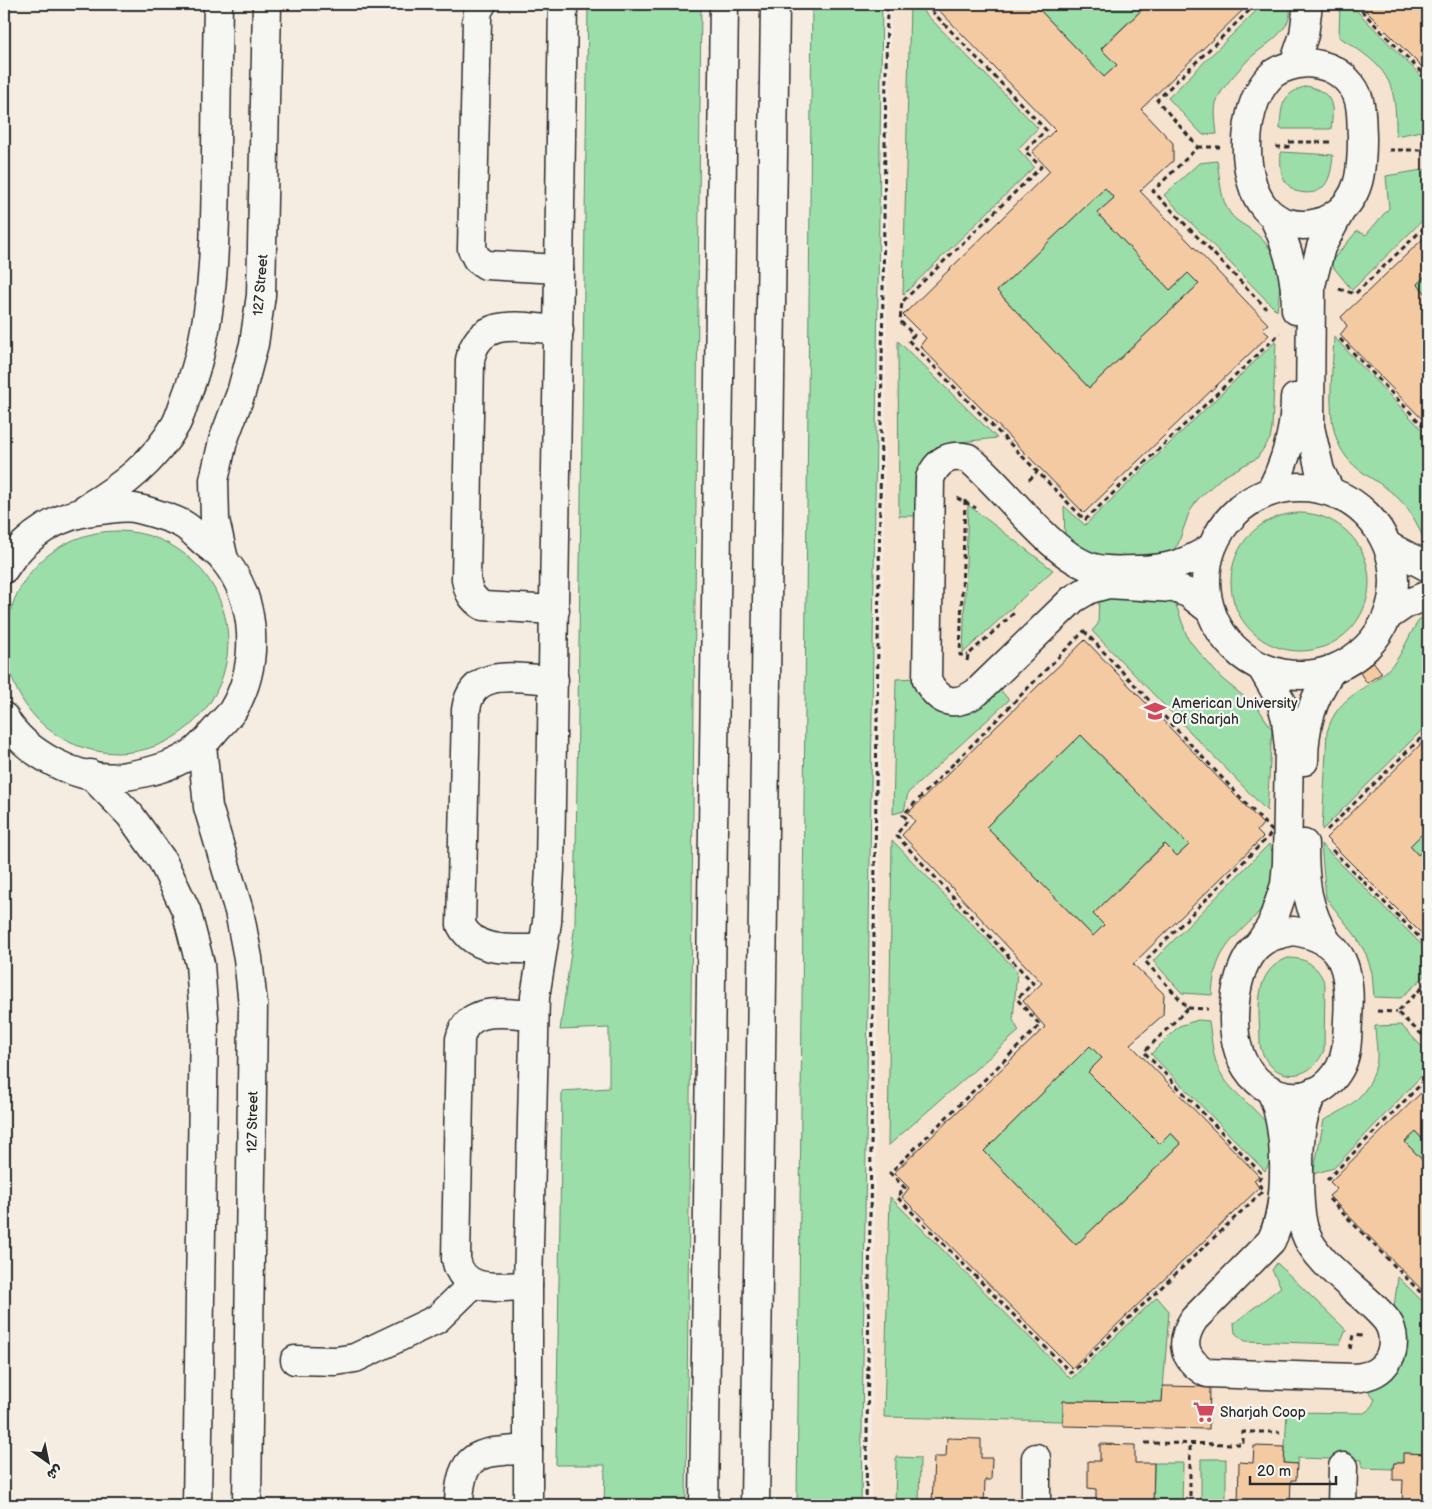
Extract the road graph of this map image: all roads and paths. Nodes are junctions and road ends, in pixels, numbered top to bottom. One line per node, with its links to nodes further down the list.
1 (218, 4): 32 (street)
2 (267, 4): 35 (street, 127 Street)
3 (482, 4): 22 (street)
4 (563, 4): 22 (street)
5 (724, 4): 81 (street)
6 (775, 4): 82 (street)
7 (887, 4): 83 (path)
8 (925, 4): 24 (path)
9 (1355, 4): 13 (path)
10 (1308, 12): 11 (street); 12 (street)
11 (1294, 64): 12 (street); 16 (street)
12 (1330, 67): 17 (street)
13 (1428, 79)
14 (1428, 145): 18 (path)
15 (1198, 147): 16 (path)
16 (1248, 147): 17 (path); 21 (street)
17 (1362, 150): 18 (path); 20 (street)
18 (1424, 150): 19 (path)
19 (1428, 155)
20 (1340, 212): 21 (street); 29 (street)
21 (1273, 216): 28 (street)
22 (559, 269): 23 (street)
23 (559, 330): 39 (street); 39 (street)
24 (1282, 331)
25 (1336, 335): 26 (path)
26 (1428, 431)
27 (930, 489): 30 (path); 34 (street); 47 (street)
28 (1271, 491): 29 (street); 34 (street)
29 (1330, 491): 33 (street)
30 (965, 500): 31 (path); 43 (path)
31 (978, 509)
32 (80, 512): 35 (street); 36 (street)
33 (1388, 546): 37 (street); 42 (street)
34 (1211, 548): 40 (street)
35 (224, 560): 50 (street)
36 (5, 564)
37 (1428, 567)
38 (1428, 595): 42 (street)
39 (555, 610): 46 (street)
40 (1210, 610): 44 (street); 47 (street)
41 (1016, 612): 43 (path)
42 (1388, 616): 45 (street)
43 (968, 655): 47 (path)
44 (1263, 670): 45 (street); 55 (street)
45 (1331, 671): 54 (street)
46 (554, 680): 57 (street); 57 (street)
47 (967, 699)
48 (4, 719): 51 (street)
49 (1428, 731): 52 (path)
50 (202, 745): 51 (street); 78 (street, 127 Street)
51 (90, 774): 77 (street)
52 (1326, 831)
53 (1326, 845): 56 (path)
54 (1327, 942): 55 (street); 64 (street)
55 (1259, 944): 63 (street)
56 (1428, 946)
57 (542, 948): 59 (street)
58 (1428, 982): 60 (path)
59 (534, 1015): 67 (street); 68 (street)
60 (1428, 1040)
61 (1144, 1052): 61 (path)
62 (1428, 1077): 65 (path)
63 (1270, 1091): 64 (street); 64 (street)
64 (1313, 1092)
65 (1330, 1189)
66 (1327, 1197): 69 (path)
67 (473, 1284): 68 (street); 70 (street)
68 (528, 1286): 74 (street)
69 (1428, 1300)
70 (296, 1360)
71 (1280, 1432): 73 (path)
72 (1145, 1443): 73 (path)
73 (1190, 1444): 85 (path)
74 (528, 1448): 79 (street); 80 (street)
75 (1036, 1458): 84 (street)
76 (1343, 1467): 86 (street)
77 (197, 1505)
78 (247, 1505)
79 (459, 1505)
80 (528, 1505)
81 (704, 1505)
82 (754, 1505)
83 (866, 1505)
84 (1036, 1505)
85 (1190, 1505)
86 (1342, 1505)

